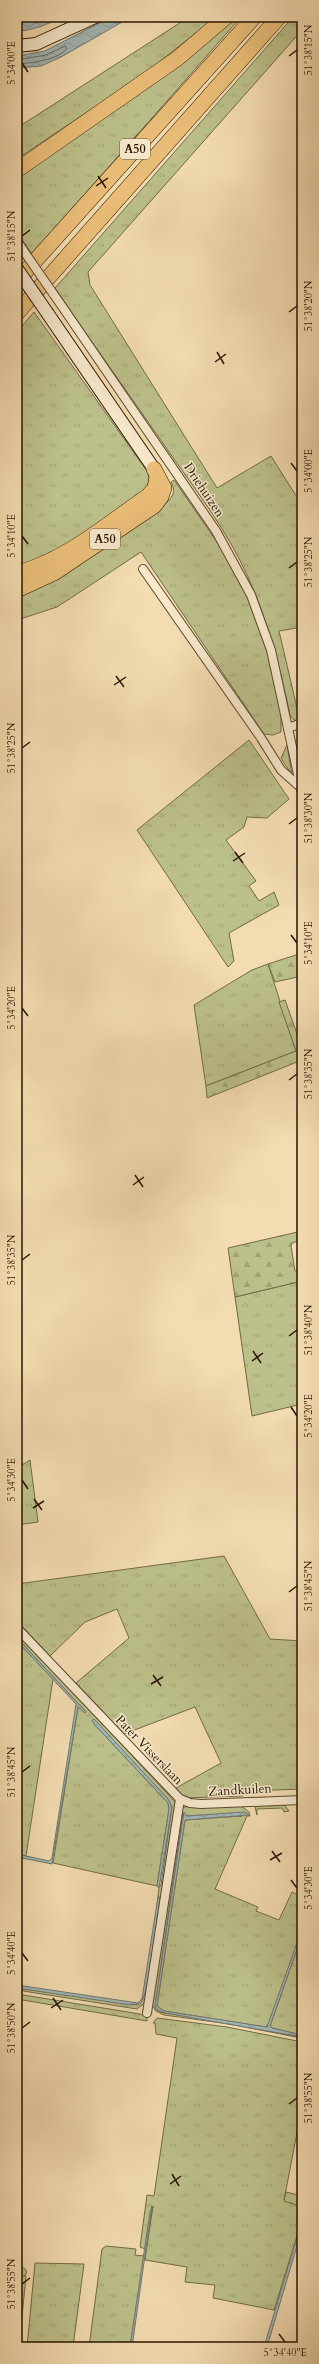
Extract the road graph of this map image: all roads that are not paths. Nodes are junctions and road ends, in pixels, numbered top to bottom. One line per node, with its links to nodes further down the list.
1 (95, 17): 5 (main road)
2 (226, 17): 6 (highway)
3 (254, 17): 10 (highway, A50)
4 (279, 17): 9 (highway, A50)
5 (17, 46)
6 (17, 170)
7 (17, 241): 18 (street, Driehuizen, bridge)
8 (17, 269): 13 (main road, bridge)
9 (56, 270): 11 (highway, A50); 12 (highway, A50)
10 (17, 281)
11 (17, 313)
12 (17, 326)
13 (154, 469): 15 (highway, A50); 16 (highway, A50)
14 (143, 569): 19 (street, Driehuizen)
15 (17, 573)
16 (17, 590)
17 (302, 723): 18 (street)
18 (288, 728): 19 (street, Driehuizen)
19 (301, 789)
20 (17, 1628): 21 (street, Pater Visserslaan)
21 (180, 1799): 22 (street, Zandkuilen); 23 (street, Pater Visserslaan)
22 (302, 1800)
23 (147, 2013)

